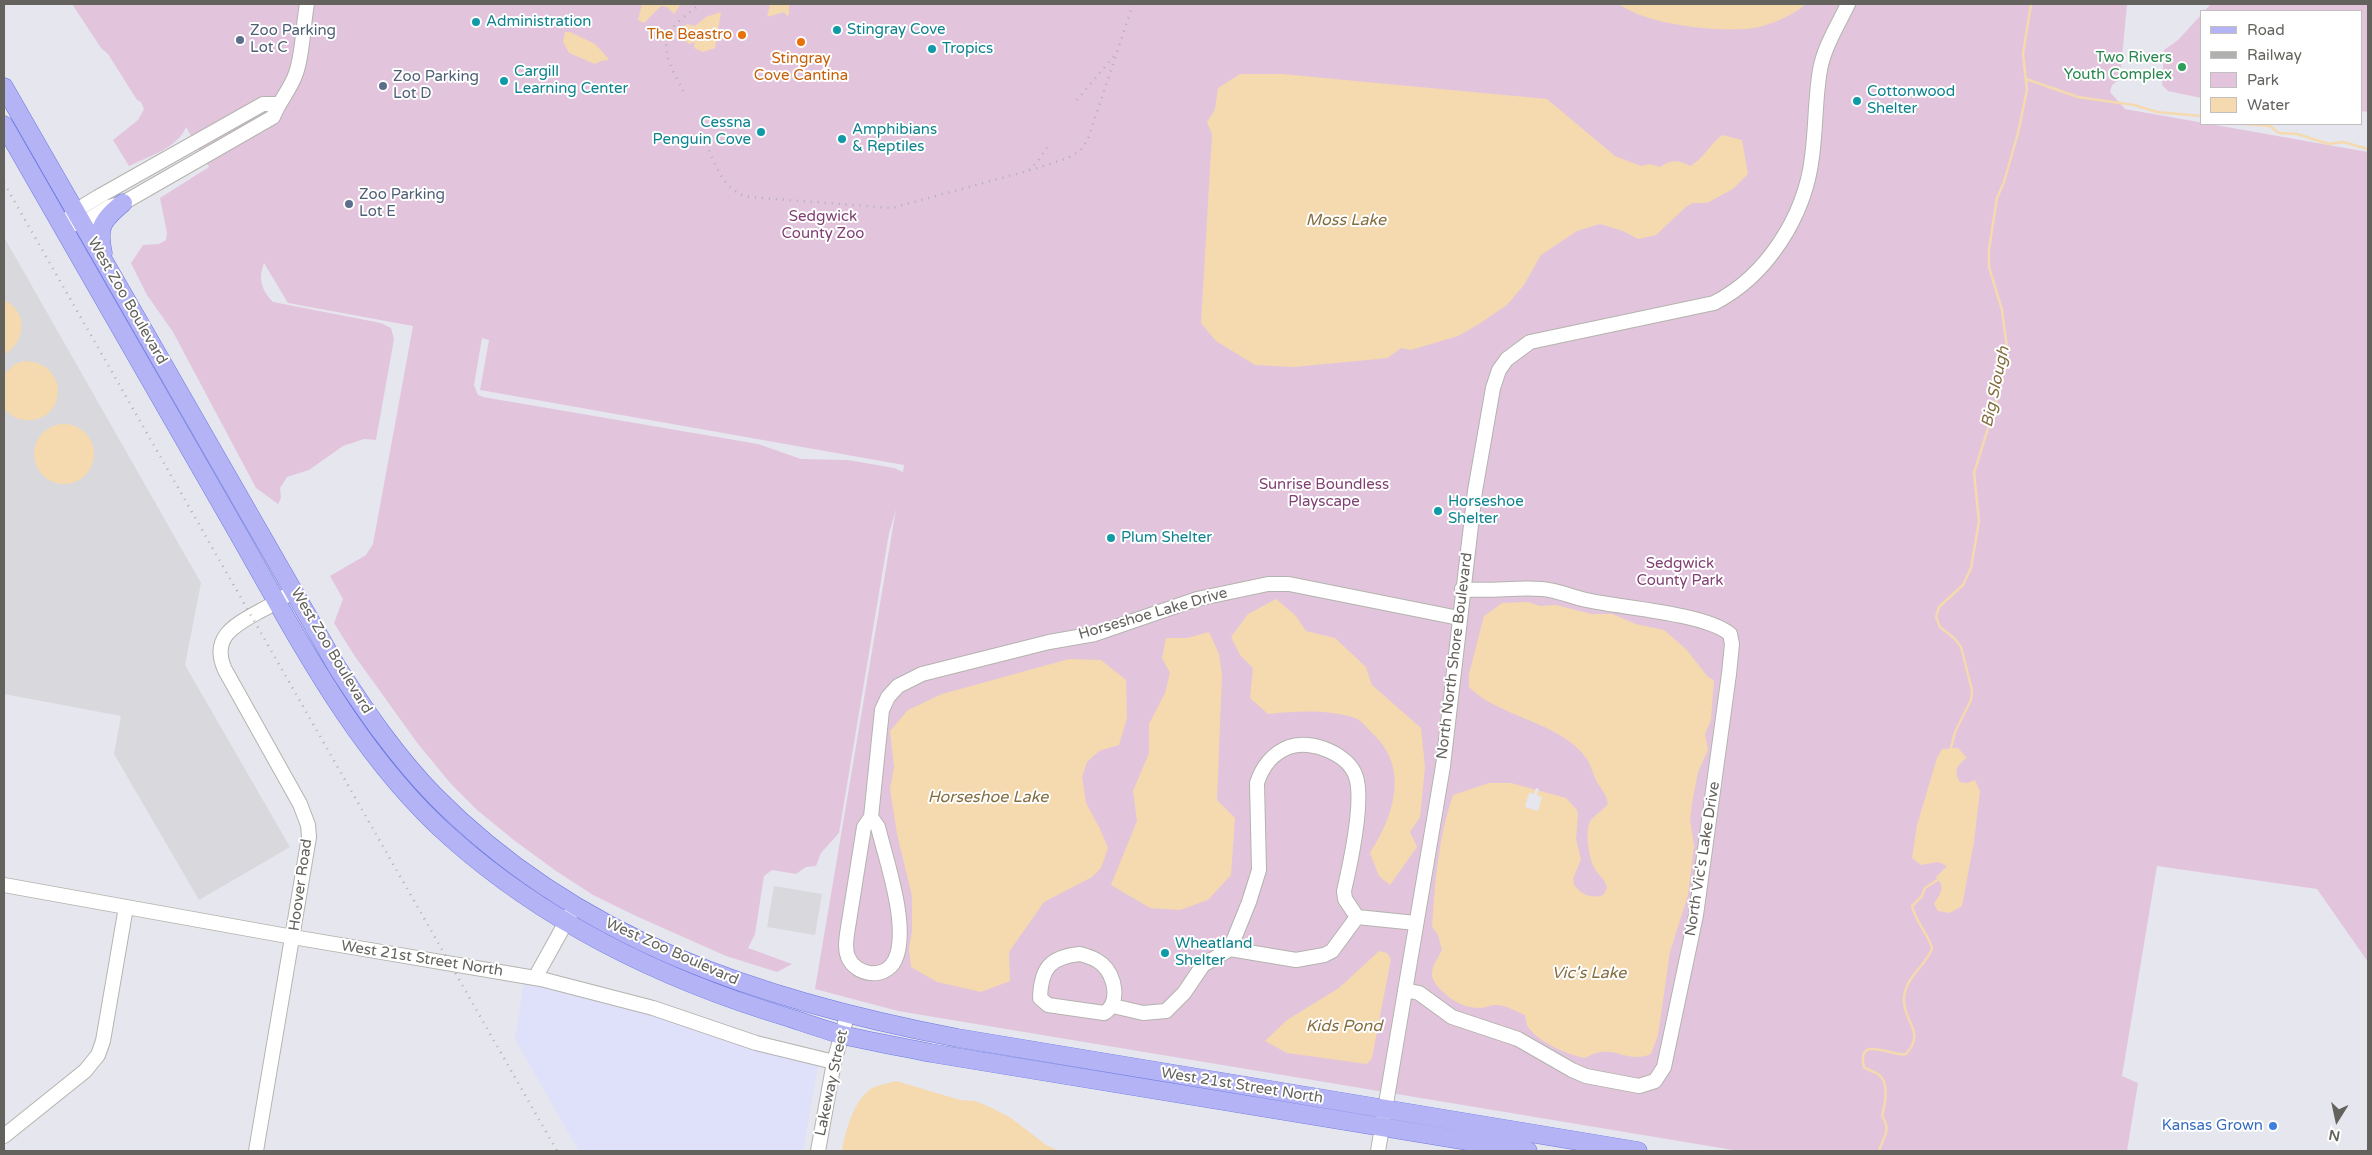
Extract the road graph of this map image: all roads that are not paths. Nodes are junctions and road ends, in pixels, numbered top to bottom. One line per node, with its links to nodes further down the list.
1 (307, 4): 4 (street)
2 (1848, 4): 11 (street, North North Shore Boulevard)
3 (4, 87): 7 (main road, West Zoo Boulevard)
4 (278, 104): 6 (street); 7 (street)
5 (4, 125): 8 (main road, West Zoo Boulevard)
6 (123, 203): 7 (street); 9 (main road)
7 (79, 217): 8 (street); 9 (main road, West Zoo Boulevard)
8 (62, 226): 12 (main road, West Zoo Boulevard)
9 (106, 263): 10 (main road, West Zoo Boulevard)
10 (294, 590): 12 (street, Hoover Road); 17 (main road, West Zoo Boulevard)
11 (1462, 590): 13 (street, North North Shore Boulevard); 24 (street, North Vic's Lake Drive)
12 (277, 601): 19 (main road, West Zoo Boulevard); 21 (street, Hoover Road)
13 (1459, 618): 14 (street, Horseshoe Lake Drive); 20 (street, North North Shore Boulevard)
14 (871, 817): 14 (street)
15 (4, 885): 16 (street, West 21st Street North)
16 (126, 907): 21 (street, West 21st Street North); 31 (street)
17 (575, 907): 19 (street); 26 (main road, West Zoo Boulevard)
18 (1357, 917): 20 (street); 22 (street); 22 (street)
19 (565, 923): 23 (street); 27 (main road, West Zoo Boulevard)
20 (1416, 923): 24 (street, North North Shore Boulevard)
21 (293, 937): 23 (street, West 21st Street North); 32 (street, Hoover Road)
22 (1230, 949): 25 (street)
23 (535, 978): 28 (street, West 21st Street North)
24 (1405, 990): 29 (street, North North Shore Boulevard)
25 (1113, 1006): 25 (street)
26 (847, 1016): 27 (street, Lakeway Street); 29 (main road, West 21st Street North)
27 (841, 1034): 28 (street, Lakeway Street); 30 (main road, West 21st Street North)
28 (834, 1062): 33 (street, Lakeway Street)
29 (1385, 1110): 30 (street, North North Shore Boulevard); 36 (main road, West 21st Street North)
30 (1382, 1128): 34 (street, North North Shore Boulevard); 35 (main road, West 21st Street North)
31 (4, 1136)
32 (256, 1151)
33 (818, 1151)
34 (1378, 1151)
35 (1528, 1151)
36 (1638, 1151)

